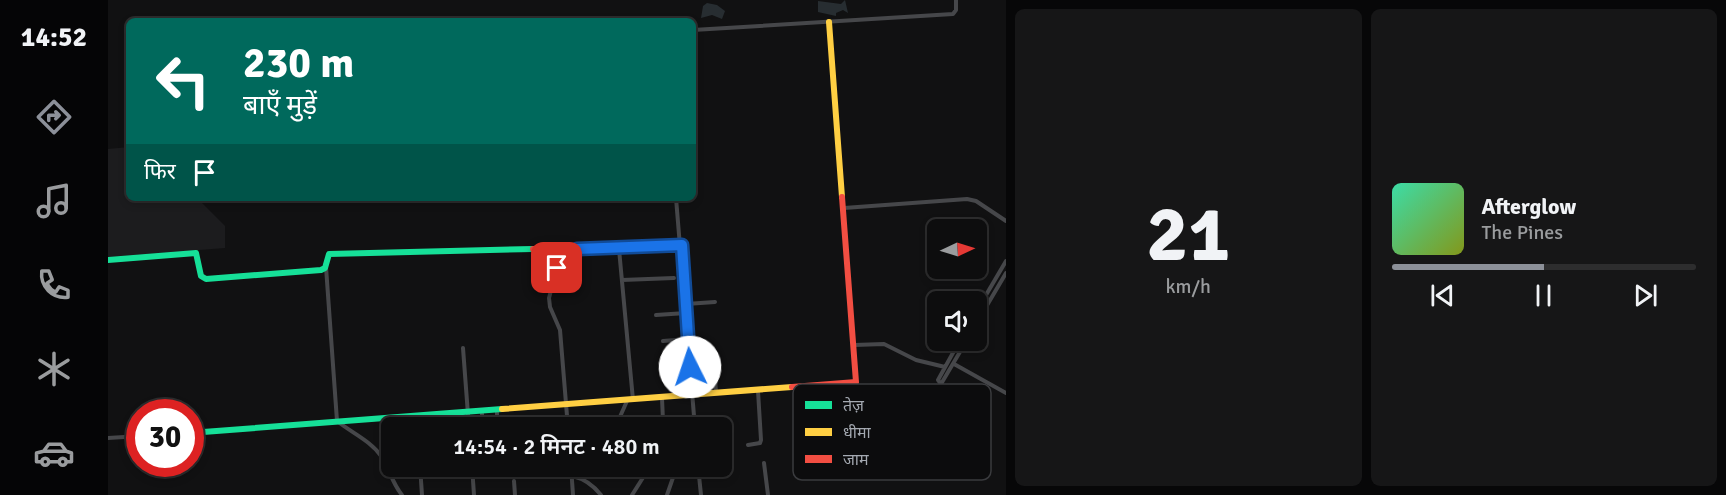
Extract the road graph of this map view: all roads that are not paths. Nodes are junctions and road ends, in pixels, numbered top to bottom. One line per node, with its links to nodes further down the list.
1 (956, 0): 2 (street)
2 (829, 22): 3 (street); 5 (street)
3 (696, 30)
4 (676, 201): 7 (street)
5 (844, 208): 6 (street); 24 (street)
6 (1006, 221)
7 (682, 245): 9 (street); 18 (street)
8 (577, 249): 9 (street); 12 (street); 43 (street)
9 (619, 249): 15 (street)
10 (108, 260): 12 (street)
11 (1006, 261): 16 (street)
12 (326, 267): 55 (street)
13 (1006, 273): 19 (street)
14 (674, 278): 15 (street)
15 (622, 280): 42 (street)
16 (987, 293)
17 (715, 302): 18 (street)
18 (686, 304): 20 (street)
19 (987, 305)
20 (686, 313): 21 (street); 22 (street)
21 (656, 315)
22 (688, 339): 23 (street); 31 (street)
23 (663, 341)
24 (854, 345): 30 (street); 33 (street)
25 (463, 348): 45 (street)
26 (954, 351): 30 (street)
27 (961, 351): 29 (street)
28 (714, 361): 38 (street)
29 (954, 364): 30 (street); 34 (street)
30 (945, 367)
31 (690, 370): 32 (street); 40 (street)
32 (666, 373)
33 (842, 384)
34 (990, 384)
35 (991, 385): 39 (street)
36 (793, 388): 37 (street)
37 (758, 391): 38 (street); 59 (street)
38 (716, 393): 40 (street)
39 (1006, 393)
40 (692, 395): 41 (street); 54 (street)
41 (662, 398): 42 (street); 53 (street)
42 (630, 401): 43 (street); 52 (street)
43 (566, 404): 44 (street); 51 (street)
44 (497, 410): 46 (street); 50 (street)
45 (468, 411): 46 (street); 47 (street); 48 (street)
46 (482, 411): 49 (street)
47 (423, 416): 55 (street)
48 (468, 417)
49 (482, 417)
50 (497, 417)
51 (567, 417)
52 (621, 417)
53 (663, 417)
54 (694, 417)
55 (337, 422): 56 (street); 69 (street)
56 (204, 432)
57 (126, 437): 58 (street)
58 (108, 438)
59 (748, 445)
60 (764, 463): 79 (street)
61 (421, 477): 70 (street)
62 (473, 477): 71 (street)
63 (572, 477): 73 (street)
64 (577, 477): 74 (street)
65 (643, 477): 75 (street)
66 (673, 477): 77 (street)
67 (699, 477): 78 (street)
68 (514, 481): 72 (street)
69 (402, 495)
70 (422, 495)
71 (474, 495)
72 (515, 495)
73 (573, 495)
74 (601, 495)
75 (634, 495): 76 (street)
76 (641, 495)
77 (667, 495)
78 (701, 495)
79 (768, 495)

